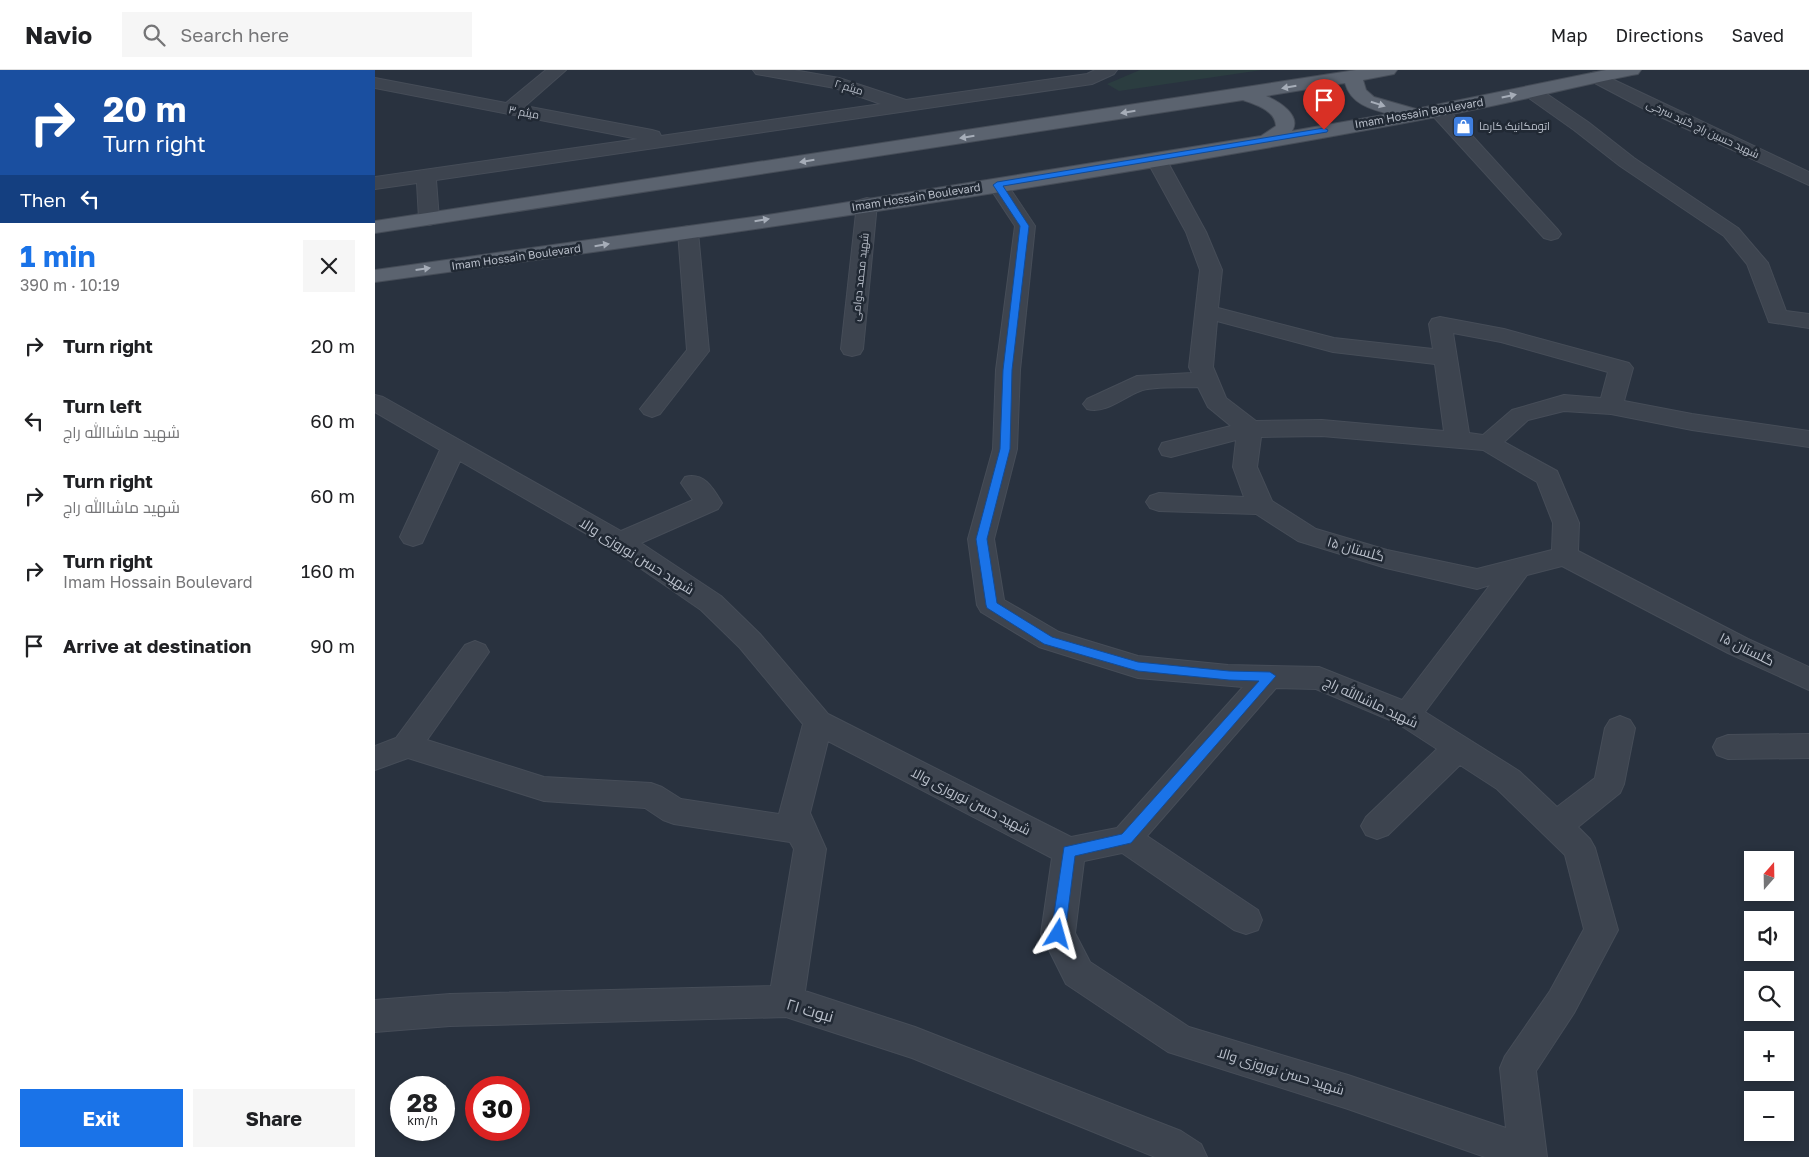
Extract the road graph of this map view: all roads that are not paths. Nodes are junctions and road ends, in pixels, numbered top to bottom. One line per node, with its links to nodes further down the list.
1 (557, 70): 12 (street)
2 (762, 70): 11 (street, میثم ۲)
3 (1107, 70): 11 (street)
4 (1388, 70): 6 (main road)
5 (1631, 70): 7 (main road, Imam Hossain Boulevard)
6 (1353, 76): 10 (main road, one-way to 10); 14 (main road, one-way to 14)
7 (1597, 77): 9 (main road, Imam Hossain Boulevard); 19 (street, شهید حسین راج گنبد سرخی)
8 (375, 83): 12 (street, میثم ۳)
9 (1532, 92): 13 (main road, Imam Hossain Boulevard, one-way to 9); 29 (street)
10 (1245, 94): 16 (main road); 23 (main road, one-way to 23)
11 (905, 106): 15 (street)
12 (510, 109): 15 (street, میثم ۳)
13 (1439, 111): 14 (main road, Imam Hossain Boulevard); 26 (street)
14 (1416, 115): 16 (main road, Imam Hossain Boulevard)
15 (673, 140): 18 (street)
16 (1269, 140): 17 (main road, Imam Hossain Boulevard)
17 (1157, 159): 21 (main road, Imam Hossain Boulevard); 28 (street)
18 (426, 176): 20 (street); 23 (street)
19 (1809, 179)
20 (375, 183)
21 (997, 185): 22 (main road, Imam Hossain Boulevard); 51 (street, شهید ماشاالله راج)
22 (867, 204): 25 (main road, Imam Hossain Boulevard, one-way to 22); 30 (street, شهید محمد دوامی)
23 (429, 219): 24 (main road)
24 (375, 228)
25 (688, 232): 27 (main road, Imam Hossain Boulevard, one-way to 25); 36 (street)
26 (1551, 234)
27 (375, 276)
28 (1208, 312): 31 (street); 32 (street)
29 (1809, 321)
30 (851, 349)
31 (1446, 358): 35 (street); 39 (street)
32 (1206, 378): 34 (street); 37 (street)
33 (375, 402): 41 (street, شهید حسن نوروزی والا)
34 (1095, 404)
35 (1611, 406): 38 (street); 40 (street)
36 (652, 409)
37 (1250, 429): 39 (street); 42 (street); 45 (street)
38 (1809, 439)
39 (1458, 440): 40 (street)
40 (1488, 443): 48 (street)
41 (454, 446): 46 (street); 47 (street, شهید حسن نوروزی والا)
42 (1171, 449)
43 (694, 482): 47 (street)
44 (1159, 502): 45 (street)
45 (1261, 506): 49 (street, گلستان ۱۵)
46 (413, 537)
47 (621, 542): 54 (street, شهید حسن نوروزی والا)
48 (1565, 556): 49 (street, گلستان ۱۵); 52 (street, گلستان ۱۵)
49 (1517, 569): 53 (street)
50 (475, 652): 56 (street)
51 (1270, 676): 53 (street, شهید ماشاالله راج); 64 (street)
52 (1809, 679)
53 (1407, 715): 59 (street, شهید ماشاالله راج)
54 (818, 722): 63 (street); 65 (street, شهید حسن نوروزی والا)
55 (1620, 728): 62 (street)
56 (407, 746): 60 (street); 63 (street)
57 (1809, 746): 58 (street)
58 (1727, 747)
59 (1458, 748): 61 (street); 62 (street, شهید ماشاالله راج)
60 (375, 758)
61 (1377, 826)
62 (1556, 826): 69 (street, شهید ماشاالله راج)
63 (800, 830): 67 (street)
64 (1126, 839): 65 (street); 66 (street)
65 (1069, 851): 69 (street, شهید حسن نوروزی والا)
66 (1246, 920)
67 (786, 1001): 68 (street, نبوت ۲۱); 70 (street, نبوت ۲۱)
68 (375, 1016)
69 (1527, 1155)
70 (1188, 1157)

